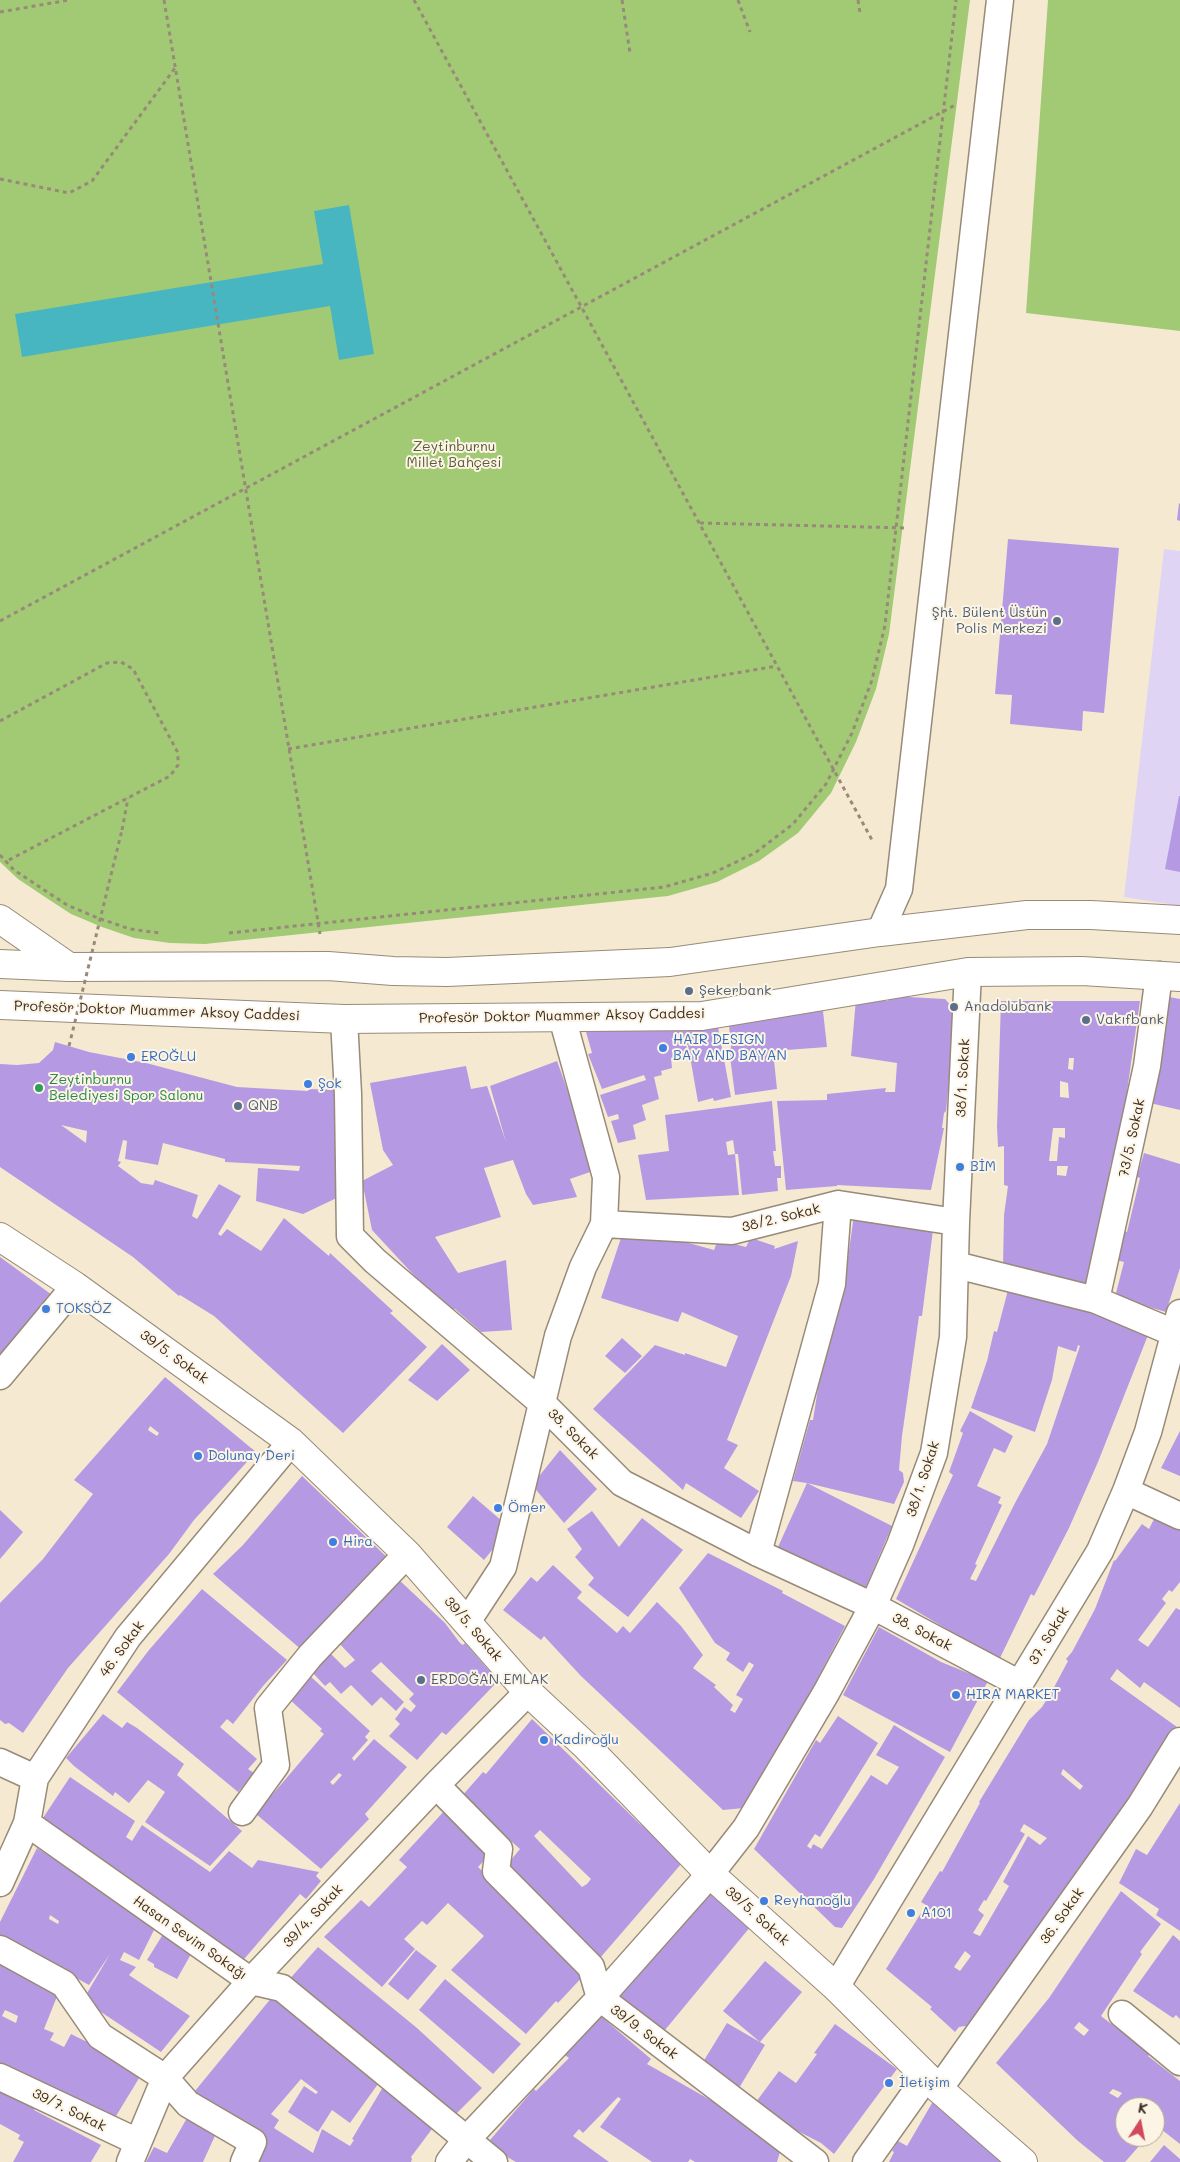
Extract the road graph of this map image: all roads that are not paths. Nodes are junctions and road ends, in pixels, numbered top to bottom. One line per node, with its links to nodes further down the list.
1 (1000, 0): 4 (street)
2 (0, 919): 6 (main road)
3 (1180, 920): 4 (main road)
4 (880, 932): 6 (main road)
5 (0, 964): 6 (main road)
6 (69, 966)
7 (968, 972): 8 (main road, Profesör Doktor Muammer Aksoy Caddesi); 10 (main road, Profesör Doktor Muammer Aksoy Caddesi); 13 (street, 38/1. Sokak)
8 (1170, 976): 18 (street, 73/5. Sokak)
9 (0, 1005): 11 (main road, Profesör Doktor Muammer Aksoy Caddesi)
10 (562, 1017): 11 (main road, Profesör Doktor Muammer Aksoy Caddesi); 14 (street)
11 (344, 1019): 21 (street, 38. Sokak)
12 (838, 1204): 13 (street, 38/2. Sokak); 14 (street, 38/2. Sokak); 26 (street)
13 (956, 1222): 16 (street, 38/1. Sokak)
14 (604, 1224): 21 (street)
15 (0, 1237): 17 (main road, 39/5. Sokak)
16 (956, 1265): 18 (street); 27 (street, 38/1. Sokak)
17 (75, 1286): 20 (street); 22 (main road, 39/5. Sokak)
18 (1096, 1300): 19 (street)
19 (1177, 1323): 23 (street, 37. Sokak)
20 (0, 1376)
21 (542, 1403): 26 (street, 38. Sokak); 28 (street)
22 (291, 1442): 25 (main road, 39/5. Sokak); 33 (street, 46. Sokak)
23 (1126, 1491): 24 (street); 29 (street, 37. Sokak)
24 (1180, 1516)
25 (408, 1554): 28 (main road, 39/5. Sokak); 35 (street)
26 (758, 1554): 27 (street, 38. Sokak)
27 (873, 1606): 29 (street, 38. Sokak); 37 (street, 38/1. Sokak)
28 (467, 1622): 30 (main road, 39/5. Sokak)
29 (1020, 1684): 41 (street, 37. Sokak)
30 (528, 1692): 34 (street, 39/4. Sokak); 37 (main road, 39/5. Sokak)
31 (1180, 1741): 47 (street, 36. Sokak)
32 (0, 1762): 33 (street)
33 (35, 1778): 36 (street, 46. Sokak)
34 (436, 1785): 40 (street, 39/4. Sokak); 42 (street, 39/9. Sokak)
35 (242, 1812)
36 (27, 1823): 38 (street, 46. Sokak); 40 (street, Hasan Sevim Sokağı)
37 (710, 1874): 41 (main road, 39/5. Sokak); 42 (street, 38/1. Sokak)
38 (0, 1883)
39 (0, 1949): 46 (street)
40 (251, 1981): 46 (street, 39/4. Sokak); 48 (street, Hasan Sevim Sokağı)
41 (836, 1987): 47 (main road, 39/5. Sokak)
42 (600, 1998): 48 (street, 38/1. Sokak); 53 (street, 39/9. Sokak)
43 (1122, 2014): 44 (street)
44 (1180, 2062)
45 (0, 2076): 49 (street, 39/7. Sokak)
46 (165, 2078): 49 (street, 39/4. Sokak); 50 (street)
47 (933, 2083): 54 (street, 36. Sokak); 55 (main road, 39/5. Sokak)
48 (466, 2140): 51 (street, 38/1. Sokak); 52 (street, Hasan Sevim Sokağı)
49 (134, 2152)
50 (244, 2162)
51 (449, 2162)
52 (494, 2162)
53 (815, 2162)
54 (866, 2162)
55 (1023, 2162)

